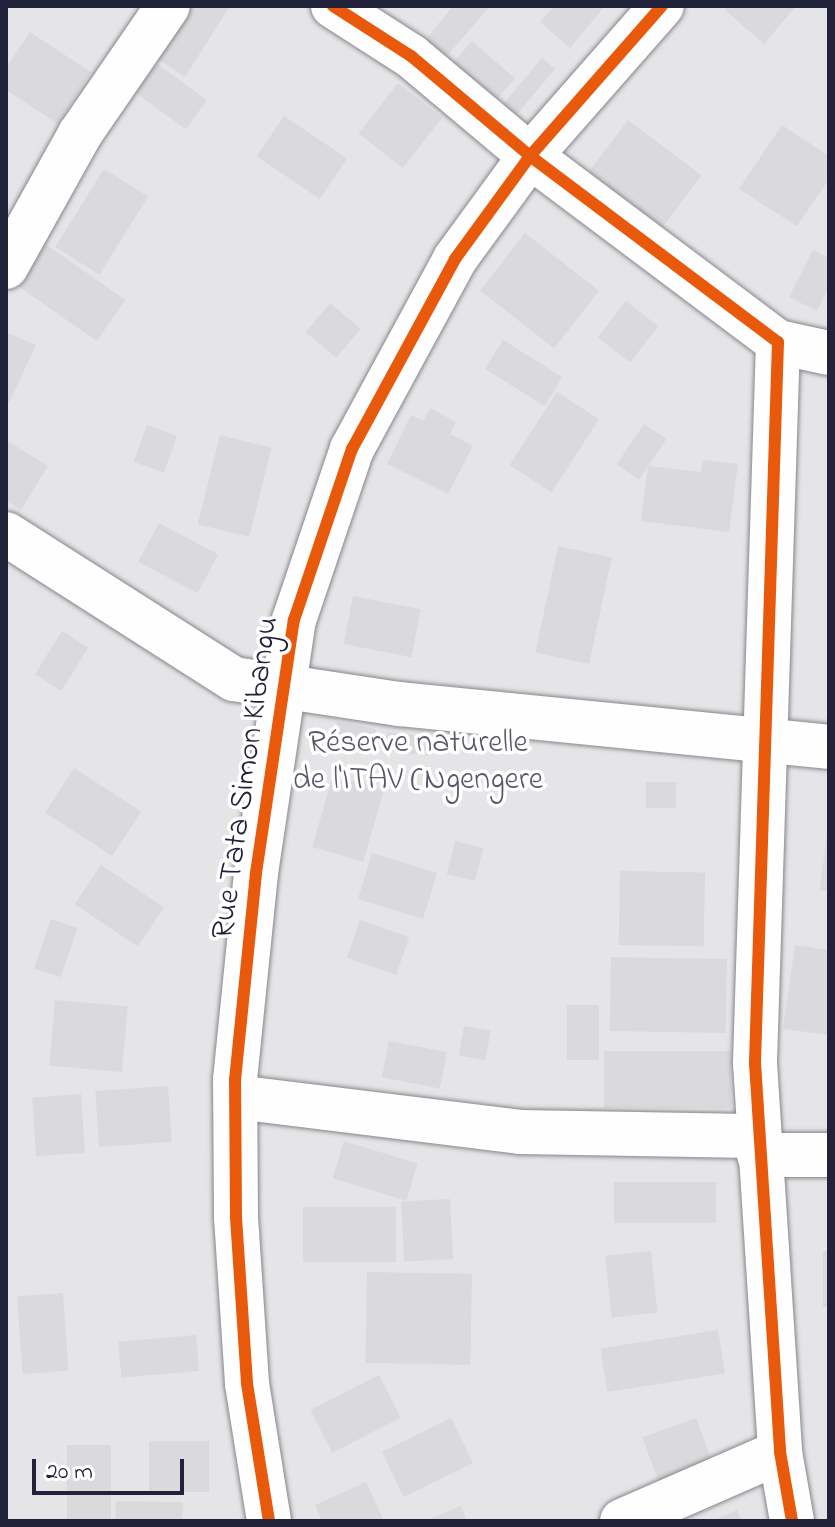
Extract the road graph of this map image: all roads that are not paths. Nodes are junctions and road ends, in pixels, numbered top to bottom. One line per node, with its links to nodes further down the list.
1 (168, 6): 5 (street)
2 (333, 6): 4 (street)
3 (662, 6): 4 (street, Rue Tata Simon Kibangu)
4 (530, 156): 6 (street); 9 (street, Rue Tata Simon Kibangu)
5 (6, 267)
6 (778, 342): 7 (street); 10 (street)
7 (829, 353)
8 (6, 534): 9 (street)
9 (286, 688): 10 (street); 12 (street, Rue Tata Simon Kibangu)
10 (767, 743): 11 (street); 13 (street)
11 (829, 747)
12 (236, 1097): 13 (street); 16 (street, Rue Tata Simon Kibangu)
13 (759, 1145): 14 (street); 15 (street)
14 (829, 1155)
15 (780, 1452): 17 (street); 18 (street)
16 (269, 1521)
17 (622, 1521)
18 (792, 1521)

